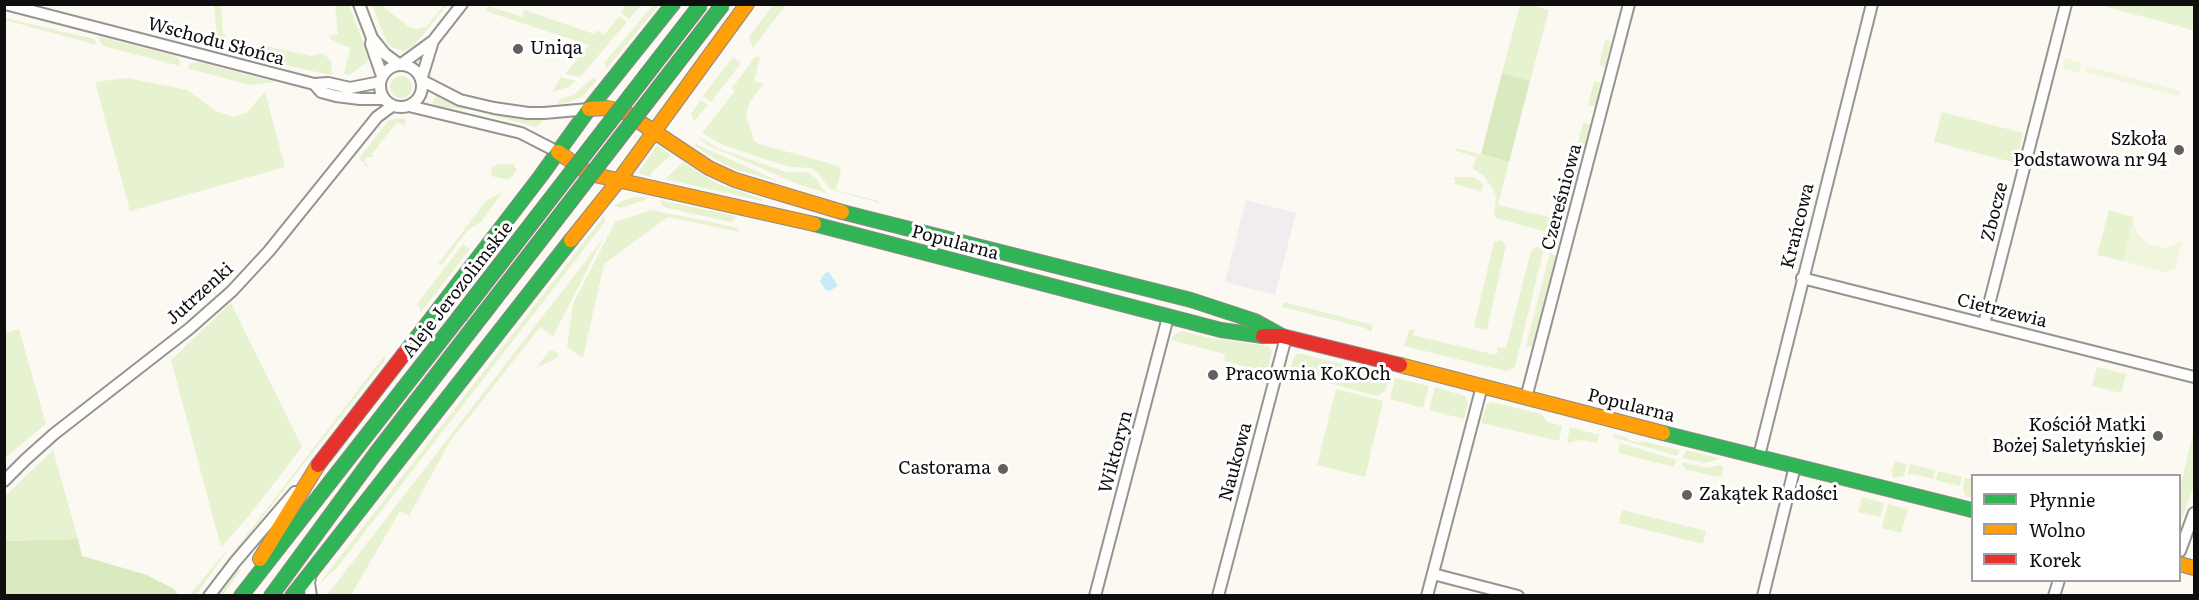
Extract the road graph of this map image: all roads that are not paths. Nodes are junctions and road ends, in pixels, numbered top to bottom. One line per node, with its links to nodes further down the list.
1 (5, 4): 16 (street, Wschodu Słońca)
2 (359, 4): 11 (street)
3 (462, 4): 12 (street)
4 (673, 4): 19 (street)
5 (701, 4): 40 (street, Aleje Jerozolimskie, bridge)
6 (723, 4): 41 (street, Aleje Jerozolimskie, bridge)
7 (747, 4): 20 (street)
8 (1629, 4): 29 (street, Czereśniowa)
9 (1872, 4): 23 (street, Krańcowa)
10 (2066, 4): 25 (street, Zbocze)
11 (372, 38): 13 (street); 14 (street)
12 (433, 41): 13 (street); 15 (street)
13 (400, 65): 14 (street); 15 (street)
14 (381, 79): 16 (street, Wschodu Słońca); 17 (street)
15 (421, 80): 18 (street); 19 (street)
16 (314, 84): 17 (street, Wschodu Słońca)
17 (388, 102): 18 (street); 33 (street, Jutrzenki)
18 (409, 106): 21 (street)
19 (589, 109): 20 (street, Popularna); 21 (street)
20 (653, 131): 22 (street); 26 (street, Popularna)
21 (558, 152): 22 (street, Popularna); 31 (street)
22 (619, 180): 24 (street, Popularna); 37 (street)
23 (1802, 278): 25 (street, Cietrzewia); 30 (street, Krańcowa)
24 (1168, 317): 26 (street, Popularna); 44 (street, Wiktoryn)
25 (1984, 324): 27 (street, Cietrzewia)
26 (1284, 336): 28 (street, Popularna); 45 (street, Naukowa)
27 (2194, 377)
28 (1482, 386): 29 (street, Popularna); 38 (street)
29 (1526, 398): 30 (street, Popularna)
30 (1759, 456): 32 (street, Popularna)
31 (318, 465): 39 (street); 40 (street)
32 (1795, 466): 34 (street, Popularna); 48 (street)
33 (4, 482)
34 (1971, 510)
35 (2194, 513): 36 (street)
36 (2181, 548)
37 (311, 572): 42 (street); 43 (street)
38 (1433, 574): 46 (street); 47 (street)
39 (209, 596)
40 (240, 596)
41 (271, 596)
42 (292, 596)
43 (311, 596)
44 (1095, 596)
45 (1218, 596)
46 (1427, 596)
47 (1518, 596)
48 (1763, 596)

